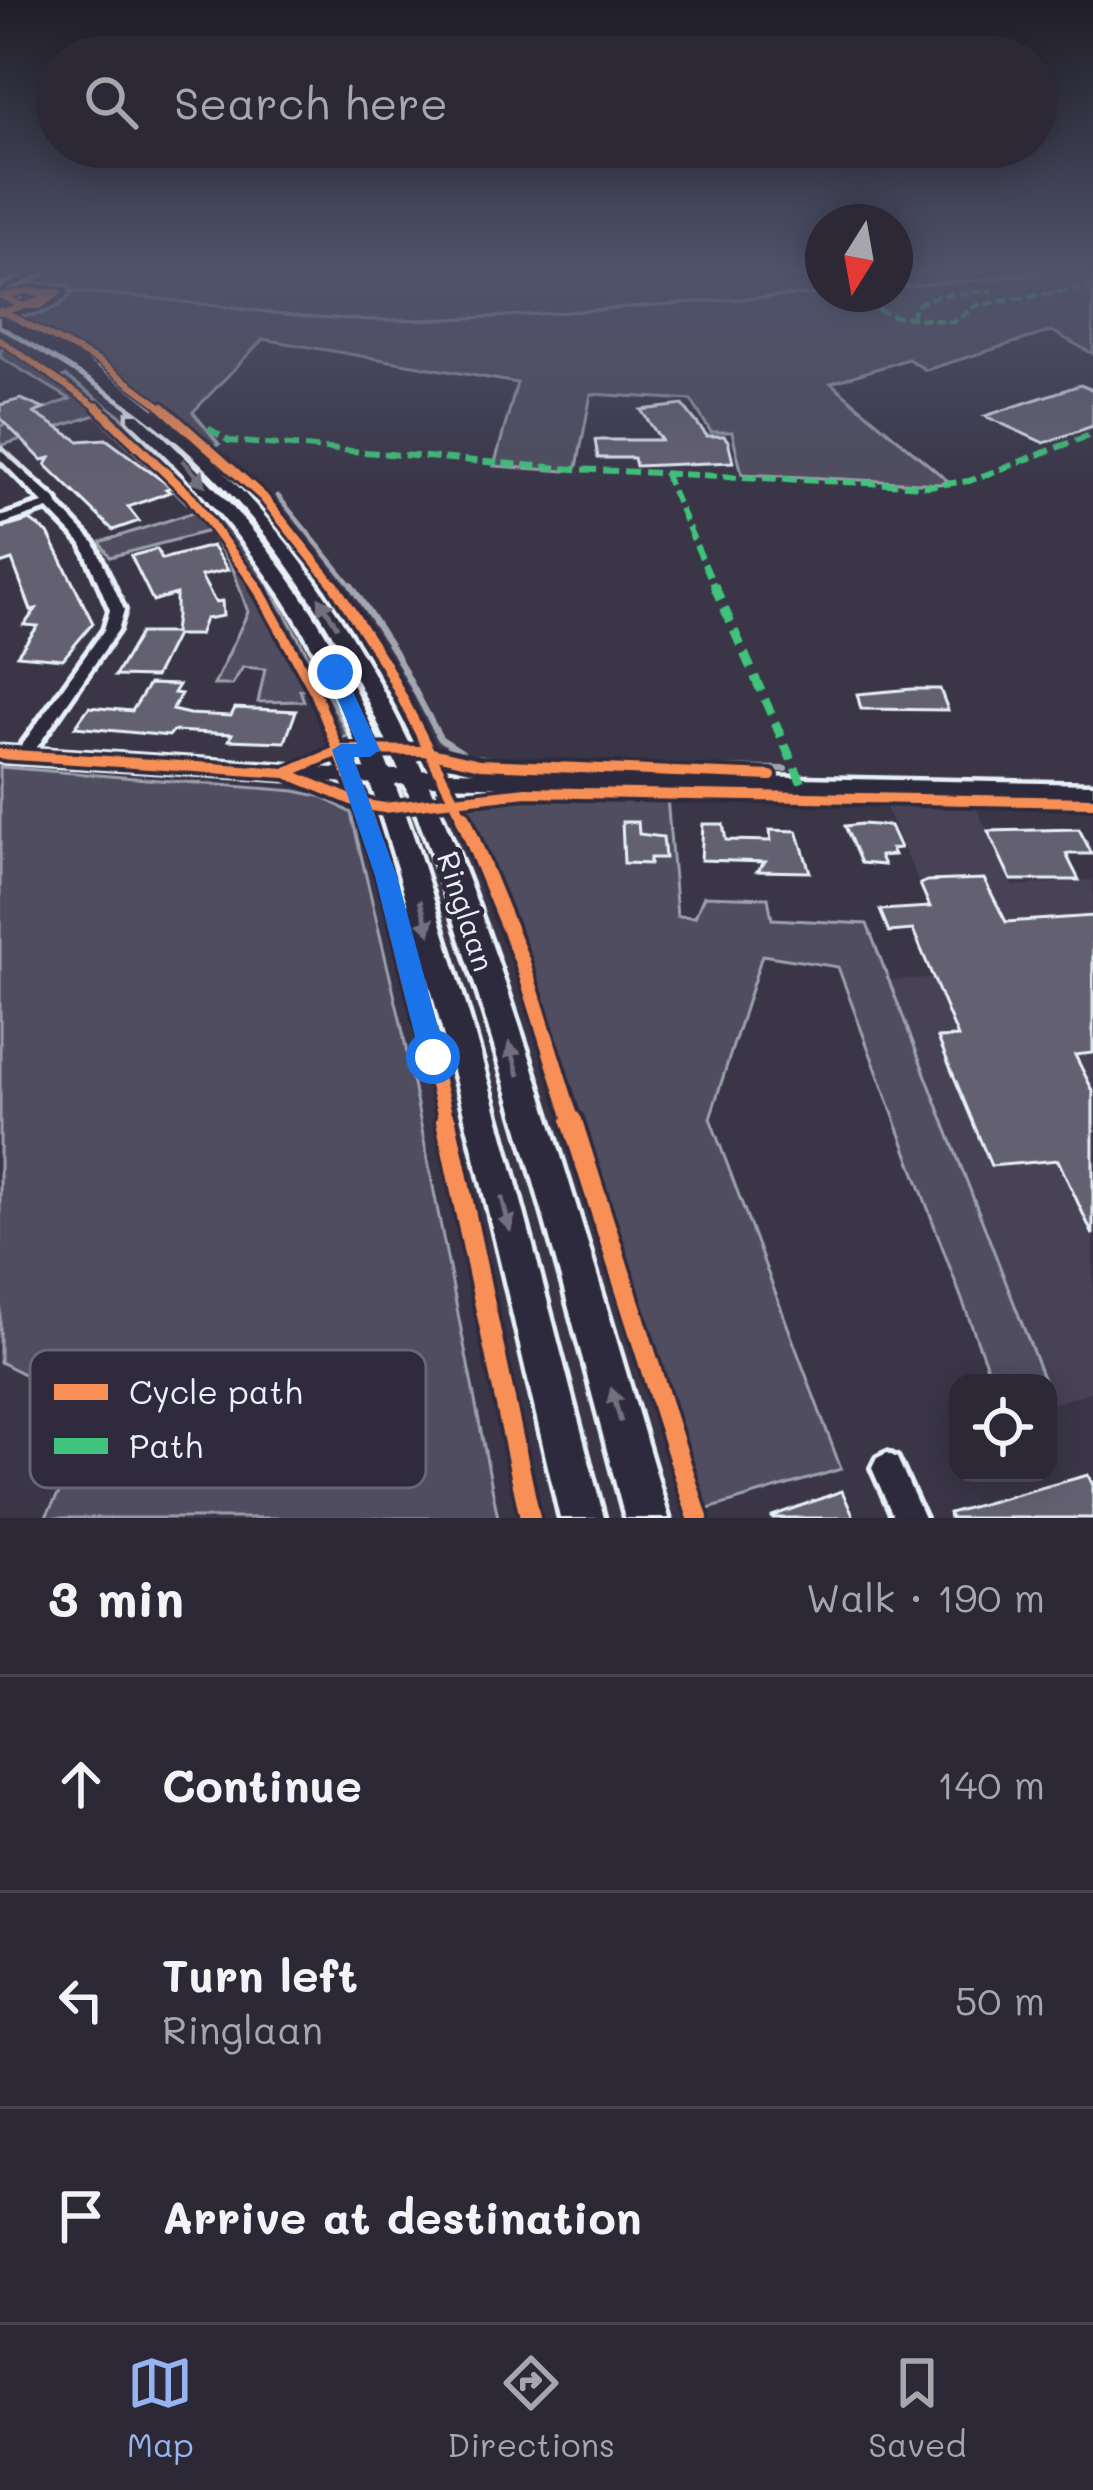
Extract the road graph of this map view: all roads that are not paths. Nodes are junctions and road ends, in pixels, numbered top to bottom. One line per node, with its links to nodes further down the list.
1 (22, 343): 7 (main road, Ringlaan, one-way to 7)
2 (56, 343): 7 (main road, Ringlaan, one-way to 2)
3 (0, 453): 4 (street)
4 (53, 504): 5 (street); 6 (street)
5 (0, 521)
6 (11, 755): 7 (street)
7 (398, 778): 8 (street); 10 (main road, Ringlaan, one-way to 10); 11 (main road, Ringlaan, one-way to 7)
8 (1093, 792)
9 (887, 1468): 12 (street)
10 (582, 1518)
11 (647, 1518)
12 (909, 1518)

